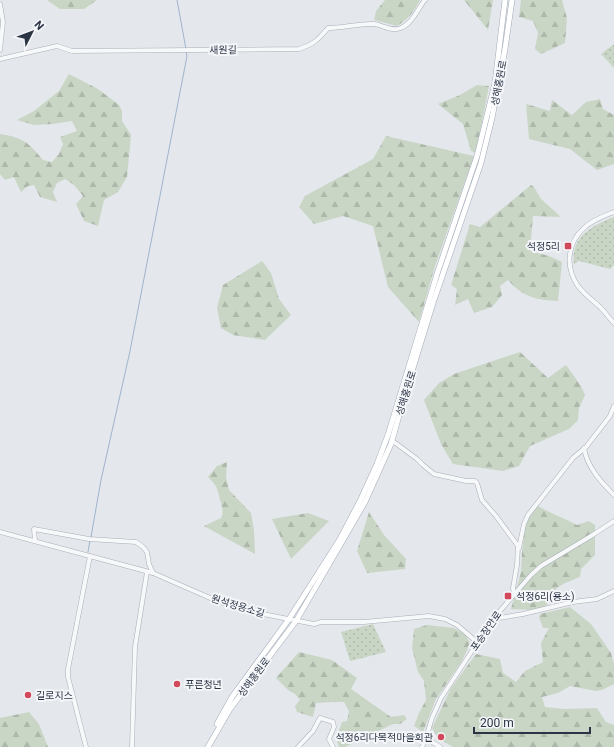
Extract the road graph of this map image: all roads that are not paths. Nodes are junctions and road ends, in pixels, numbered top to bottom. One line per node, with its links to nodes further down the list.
1 (425, 0): 6 (street, 새원길)
2 (505, 0): 22 (main road, 성해홍원로)
3 (512, 0): 24 (main road, 성해홍원로)
4 (0, 4): 5 (street)
5 (0, 50)
6 (0, 59)
7 (614, 212): 8 (street)
8 (614, 323)
9 (614, 406): 11 (street)
10 (394, 442): 16 (street)
11 (584, 448): 12 (street); 16 (street)
12 (614, 495)
13 (614, 521): 21 (street, 포승장안로)
14 (0, 532): 15 (street, 원석정용소길)
15 (35, 541): 17 (street, 원석정용소길); 19 (street)
16 (519, 552): 21 (street)
17 (90, 556): 18 (street, 원석정용소길); 27 (street)
18 (146, 572): 19 (street, 원석정용소길); 28 (street)
19 (153, 573): 22 (street, 원석정용소길)
20 (614, 591): 23 (street)
21 (514, 595): 23 (street, 포승장안로)
22 (289, 619): 24 (street, 원석정용소길); 29 (main road, 성해홍원로)
23 (493, 619): 25 (street, 포승장안로)
24 (296, 621): 25 (street, 원석정용소길); 30 (main road, 성해홍원로)
25 (477, 642): 26 (street, 포승장안로)
26 (426, 738): 33 (street, 포승장안로); 34 (street)
27 (86, 747)
28 (132, 747)
29 (204, 747)
30 (208, 747)
31 (298, 747): 32 (street)
32 (333, 747)
33 (422, 747)
34 (440, 747)

